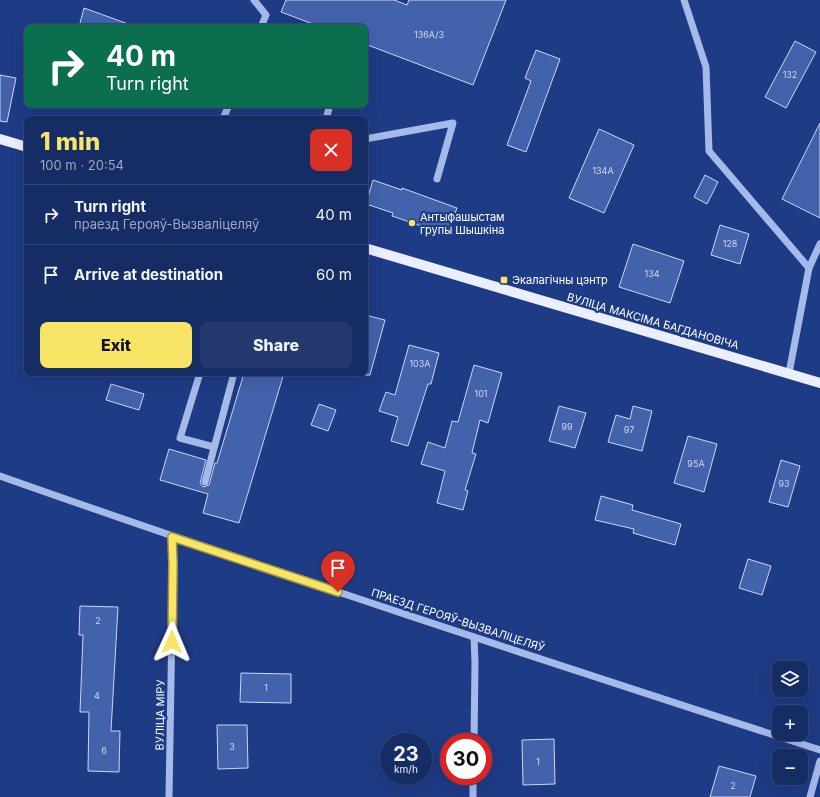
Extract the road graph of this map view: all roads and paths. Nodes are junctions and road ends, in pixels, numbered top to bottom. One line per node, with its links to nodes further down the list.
1 (254, 0): 3 (street)
2 (684, 0): 10 (street)
3 (262, 24)
4 (368, 138): 7 (street)
5 (0, 139): 6 (main road)
6 (24, 146)
7 (437, 179)
8 (820, 244): 10 (street)
9 (368, 249): 11 (main road, ВУЛІЦА МАКСІМА БАГДАНОВІЧА)
10 (809, 268): 11 (street)
11 (789, 373): 14 (main road, ВУЛІЦА МАКСІМА БАГДАНОВІЧА)
12 (199, 376): 15 (street)
13 (233, 376): 15 (street)
14 (820, 382)
15 (214, 447): 17 (street)
16 (0, 476): 18 (street, ПРАЕЗД ГЕРОЯЎ-ВЫЗВАЛІЦЕЛЯЎ)
17 (205, 482)
18 (172, 537): 19 (street, ПРАЕЗД ГЕРОЯЎ-ВЫЗВАЛІЦЕЛЯЎ); 24 (street, ВУЛІЦА МІРУ)
19 (474, 638): 20 (street); 21 (street, ПРАЕЗД ГЕРОЯЎ-ВЫЗВАЛІЦЕЛЯЎ)
20 (474, 733)
21 (820, 750)
22 (820, 761): 26 (street)
23 (473, 785): 25 (street)
24 (169, 797)
25 (473, 797)
26 (810, 797)

